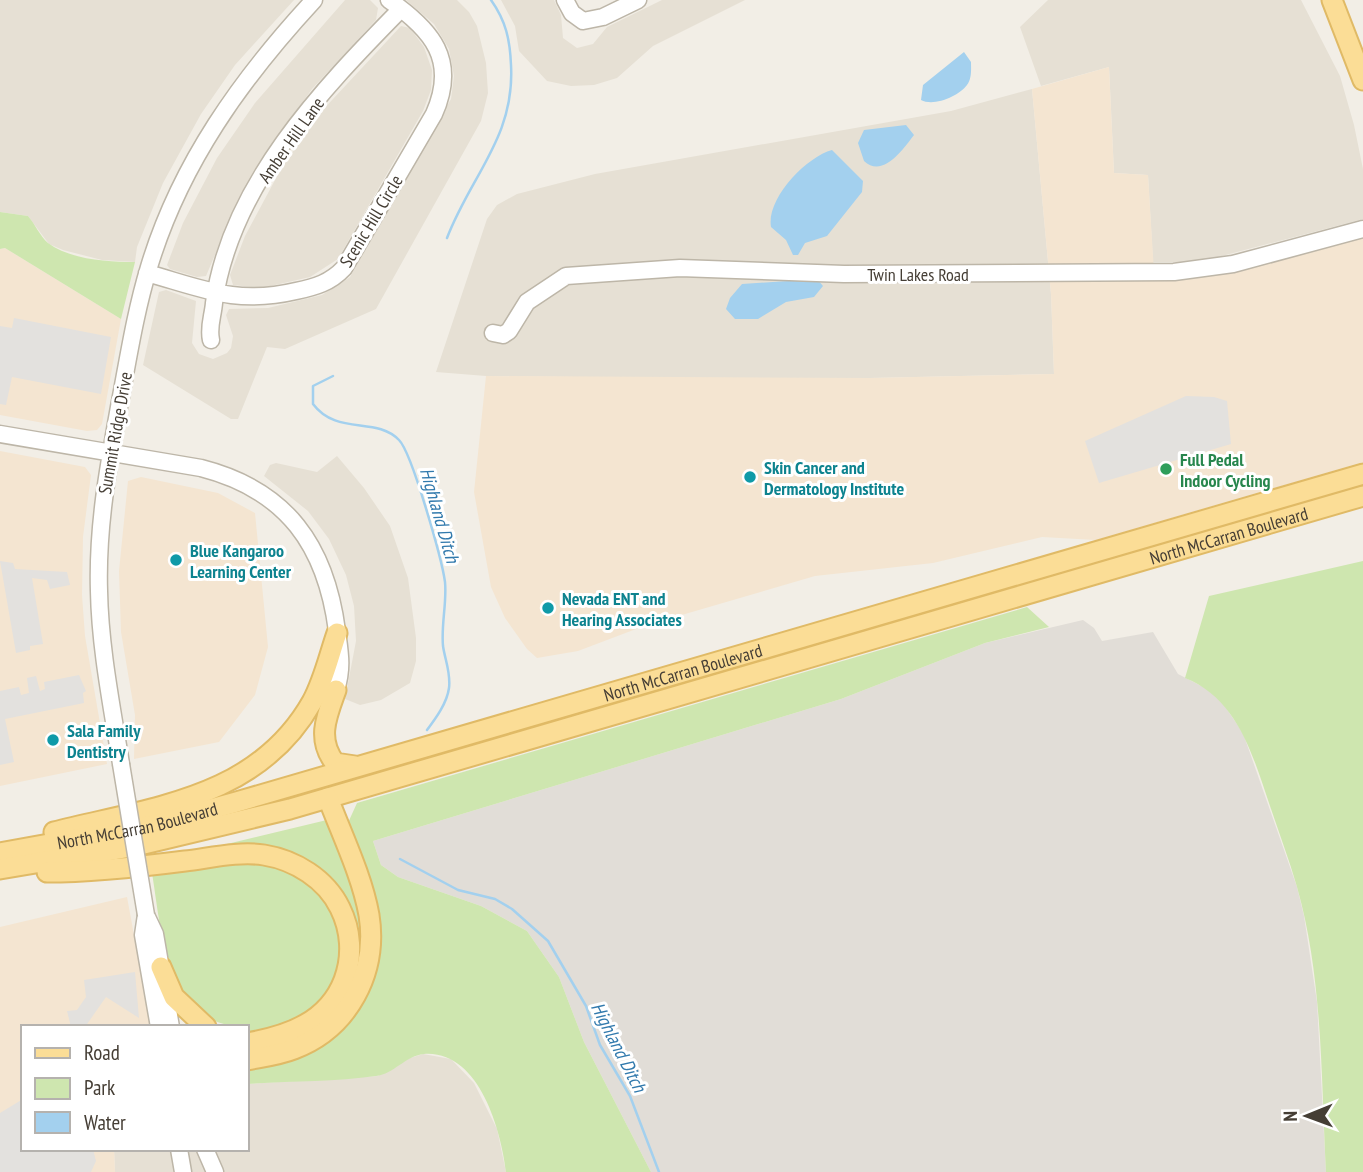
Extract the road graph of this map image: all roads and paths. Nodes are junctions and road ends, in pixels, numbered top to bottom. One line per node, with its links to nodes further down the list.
1 (314, 0): 8 (street, Summit Ridge Drive)
2 (565, 0): 3 (street)
3 (638, 0)
4 (1332, 0): 6 (main road)
5 (395, 4): 9 (street, Amber Hill Lane); 9 (street, Scenic Hill Circle)
6 (1363, 80)
7 (1363, 229): 10 (street, Twin Lakes Road)
8 (148, 273): 9 (street, Scenic Hill Circle); 13 (street, Summit Ridge Drive)
9 (216, 293): 11 (street, Amber Hill Lane)
10 (493, 333)
11 (211, 340)
12 (0, 433): 13 (street)
13 (111, 452): 18 (street); 25 (street, Summit Ridge Drive, bridge)
14 (1363, 474): 16 (main road, North McCarran Boulevard)
15 (1363, 496): 17 (main road, North McCarran Boulevard)
16 (1109, 549): 17 (main road); 20 (main road, North McCarran Boulevard)
17 (1117, 569): 21 (main road, North McCarran Boulevard)
18 (337, 632): 19 (street); 22 (main road)
19 (336, 690): 20 (main road)
20 (374, 763): 23 (main road, North McCarran Boulevard)
21 (328, 798): 24 (main road, North McCarran Boulevard); 31 (main road)
22 (0, 843)
23 (0, 853)
24 (0, 870): 30 (main road)
25 (146, 915): 26 (street, Summit Ridge Drive); 27 (street, Summit Ridge Drive)
26 (161, 967): 28 (street, Summit Ridge Drive); 29 (main road)
27 (159, 1025)
28 (171, 1025)
29 (204, 1025)
30 (248, 1041)
31 (248, 1060)
32 (180, 1151): 34 (street)
33 (206, 1151): 35 (street)
34 (183, 1172)
35 (215, 1172)

